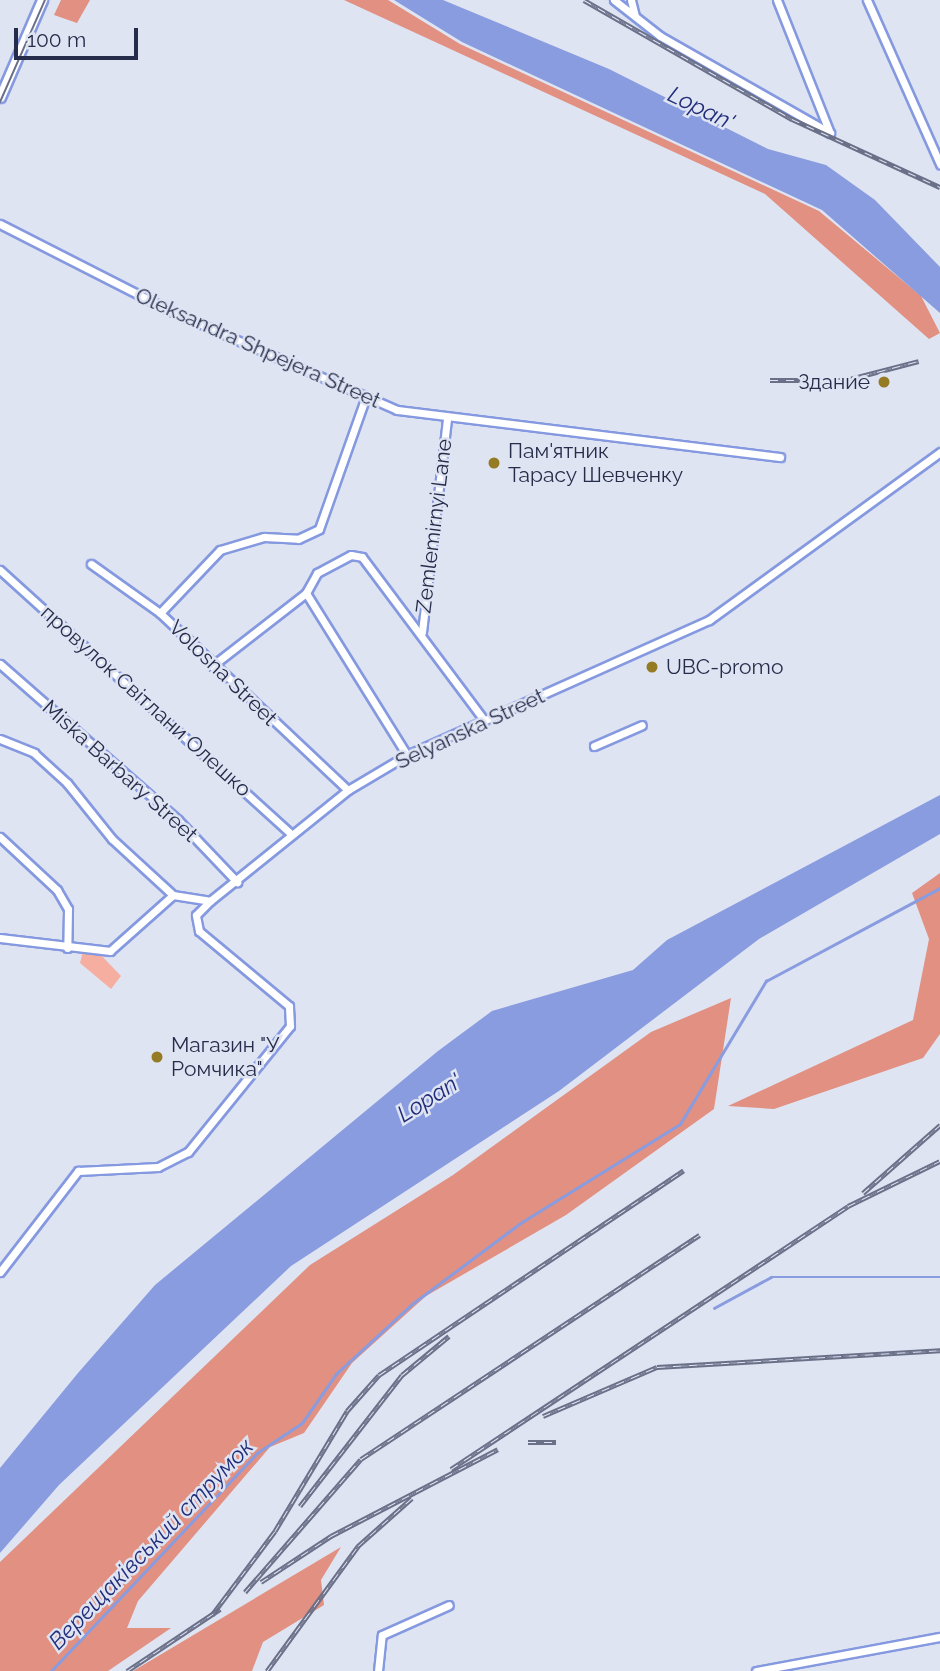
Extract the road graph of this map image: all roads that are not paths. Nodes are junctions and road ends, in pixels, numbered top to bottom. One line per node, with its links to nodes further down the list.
1 (42, 0): 7 (street)
2 (614, 0): 6 (street)
3 (631, 0): 6 (street)
4 (777, 0): 6 (street)
5 (867, 0): 8 (street)
6 (635, 16)
7 (0, 97)
8 (940, 164)
9 (0, 224): 10 (street, Oleksandra Shpejera Street)
10 (365, 399): 11 (street, Oleksandra Shpejera Street); 17 (street)
11 (447, 419): 13 (street, Oleksandra Shpejera Street); 18 (street, Zemlemirnyi Lane)
12 (940, 452): 21 (street, Selyanska Street)
13 (780, 457)
14 (91, 564): 17 (street, Volosna Street)
15 (0, 570): 27 (street, провулок Світлани Олешко)
16 (306, 593): 18 (street); 20 (street); 25 (street)
17 (160, 613): 20 (street, Volosna Street)
18 (422, 632): 21 (street)
19 (0, 664): 29 (street, Miska Barbary Street)
20 (212, 666): 26 (street, Volosna Street)
21 (483, 719): 25 (street, Selyanska Street)
22 (642, 725): 24 (street)
23 (0, 739): 30 (street)
24 (594, 746)
25 (407, 755): 26 (street, Selyanska Street)
26 (348, 790): 27 (street, Selyanska Street)
27 (292, 834): 29 (street, Selyanska Street)
28 (0, 837): 33 (street)
29 (237, 882): 31 (street, Selyanska Street)
30 (173, 895): 31 (street); 33 (street)
31 (210, 901): 34 (street)
32 (0, 939): 33 (street)
33 (67, 948)
34 (0, 1272)
35 (449, 1605): 37 (street)
36 (940, 1637): 38 (street)
37 (378, 1671)
38 (757, 1671)

